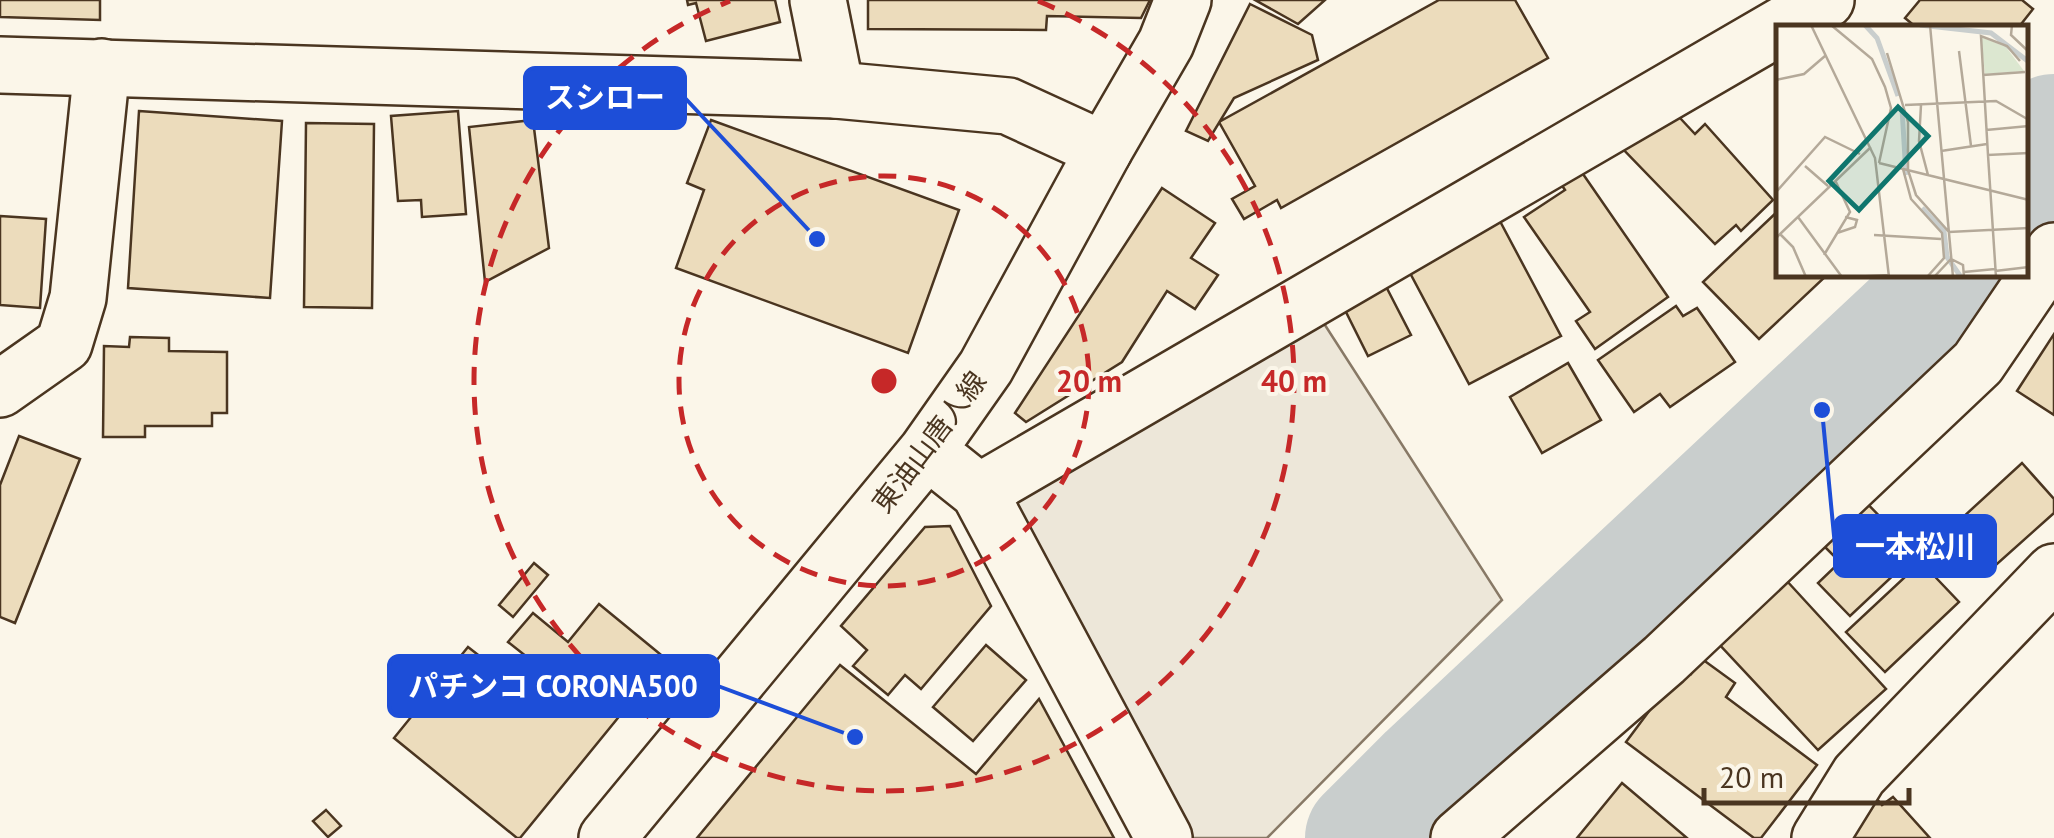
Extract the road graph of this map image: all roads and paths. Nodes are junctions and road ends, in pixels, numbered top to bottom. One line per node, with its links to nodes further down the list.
1 (818, 0): 8 (street)
2 (1182, 0): 9 (street, 東油山唐人線)
3 (1826, 0): 4 (street)
4 (1783, 25)
5 (1776, 29): 13 (street)
6 (0, 64): 7 (street)
7 (102, 68): 8 (street); 11 (street)
8 (836, 90): 9 (street)
9 (1104, 150): 12 (street, 東油山唐人線)
10 (2054, 252): 17 (street)
11 (0, 389)
12 (926, 451): 13 (street); 15 (street, 東油山唐人線)
13 (979, 492): 16 (street)
14 (2054, 572): 18 (street)
15 (607, 838)
16 (1164, 838)
17 (1460, 838)
18 (1820, 838)

